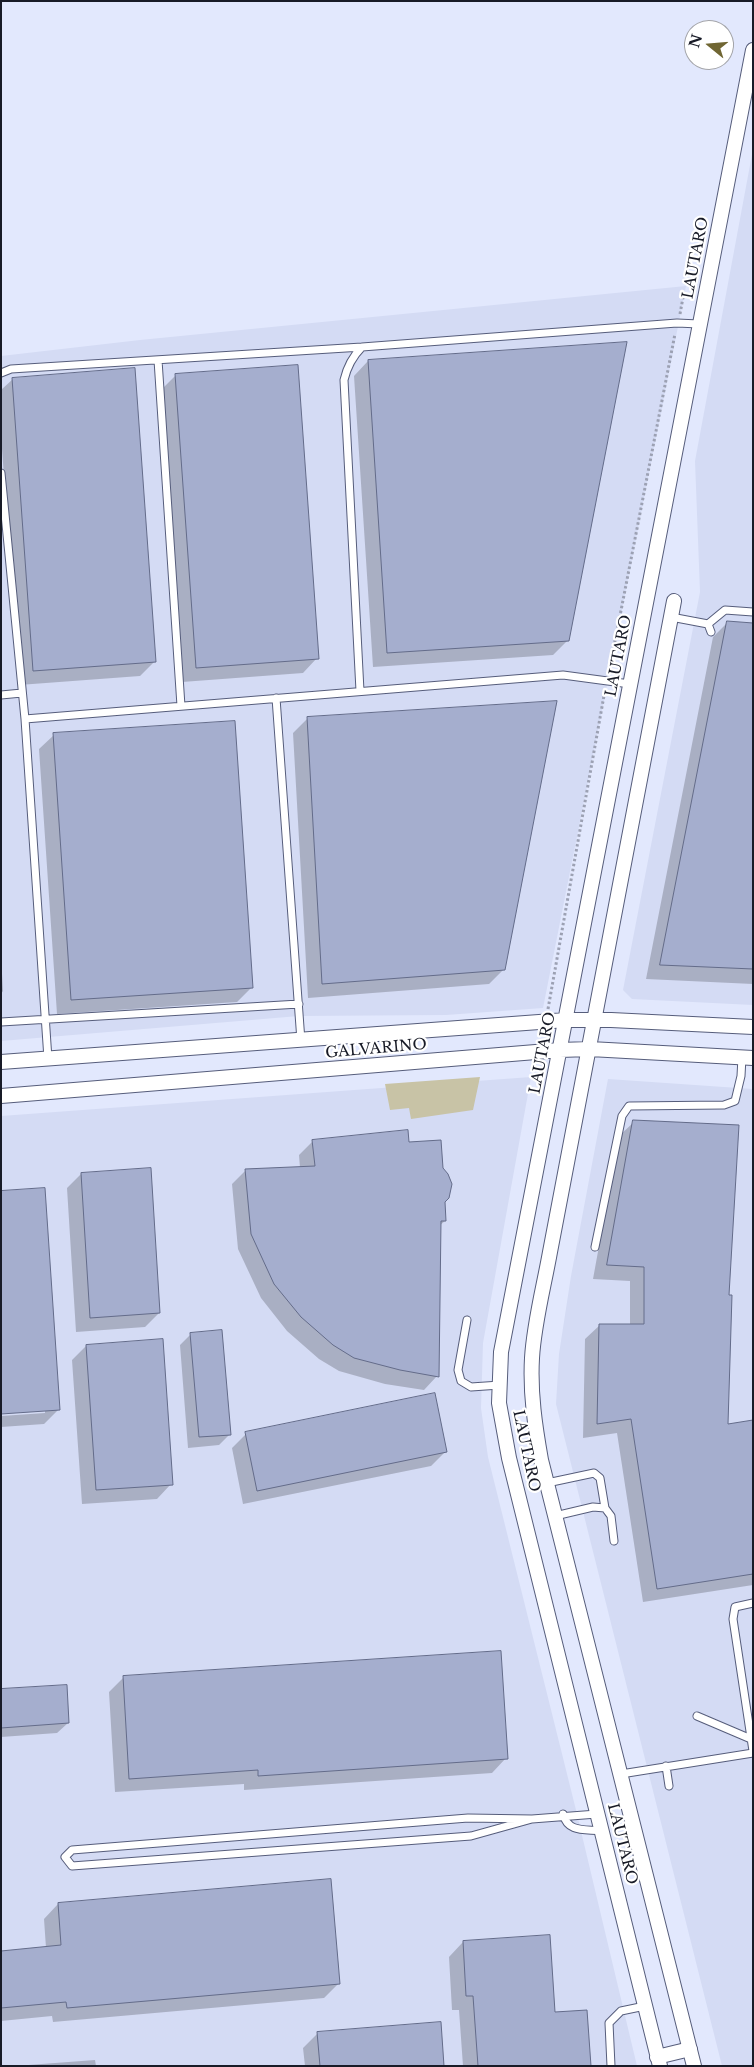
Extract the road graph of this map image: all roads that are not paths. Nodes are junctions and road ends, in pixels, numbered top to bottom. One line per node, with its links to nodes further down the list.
1 (753, 50): 2 (street, LAUTARO)
2 (699, 324): 3 (lane); 12 (street, LAUTARO)
3 (362, 347): 4 (lane); 13 (lane)
4 (158, 360): 5 (lane); 17 (lane)
5 (1, 374)
6 (1, 473): 14 (lane)
7 (674, 601): 9 (street, LAUTARO)
8 (753, 612): 10 (lane)
9 (671, 618): 10 (lane); 22 (street, LAUTARO)
10 (708, 624): 11 (lane)
11 (711, 632)
12 (630, 684): 13 (lane); 21 (street, LAUTARO)
13 (360, 691): 16 (lane)
14 (22, 693): 15 (lane); 18 (lane)
15 (1, 695)
16 (276, 698): 17 (lane); 19 (lane)
17 (181, 706): 18 (lane)
18 (25, 719): 20 (lane)
19 (299, 1004): 20 (lane); 25 (lane)
20 (45, 1018): 23 (lane); 29 (lane)
21 (566, 1020): 22 (street, GALVARINO); 25 (street, GALVARINO); 27 (street, LAUTARO)
22 (595, 1020): 24 (street, GALVARINO); 26 (street, LAUTARO)
23 (1, 1022)
24 (753, 1027)
25 (300, 1041): 29 (street, GALVARINO)
26 (590, 1049): 27 (street, GALVARINO); 28 (street, GALVARINO); 35 (street, LAUTARO)
27 (560, 1050): 31 (street, GALVARINO); 34 (street, LAUTARO)
28 (747, 1058): 32 (lane)
29 (48, 1059): 30 (street, GALVARINO)
30 (1, 1062)
31 (1, 1096)
32 (595, 1247)
33 (467, 1320): 34 (lane)
34 (500, 1385): 46 (street, LAUTARO)
35 (547, 1483): 36 (lane); 37 (street, LAUTARO)
36 (605, 1508): 37 (lane); 38 (lane)
37 (555, 1516): 44 (street, LAUTARO)
38 (614, 1541)
39 (753, 1603): 41 (lane)
40 (697, 1716): 41 (lane)
41 (751, 1739): 42 (lane)
42 (753, 1752): 43 (lane)
43 (666, 1766): 44 (lane); 45 (lane)
44 (621, 1774): 51 (street, LAUTARO)
45 (669, 1786)
46 (597, 1814): 47 (lane); 49 (street, LAUTARO)
47 (564, 1815): 48 (lane); 49 (lane)
48 (532, 1819): 48 (lane)
49 (601, 1831): 50 (street, LAUTARO)
50 (645, 2006): 52 (street, LAUTARO); 53 (lane)
51 (690, 2049): 52 (street, LAUTARO); 54 (street, LAUTARO)
52 (658, 2061)
53 (611, 2066)
54 (694, 2066)

